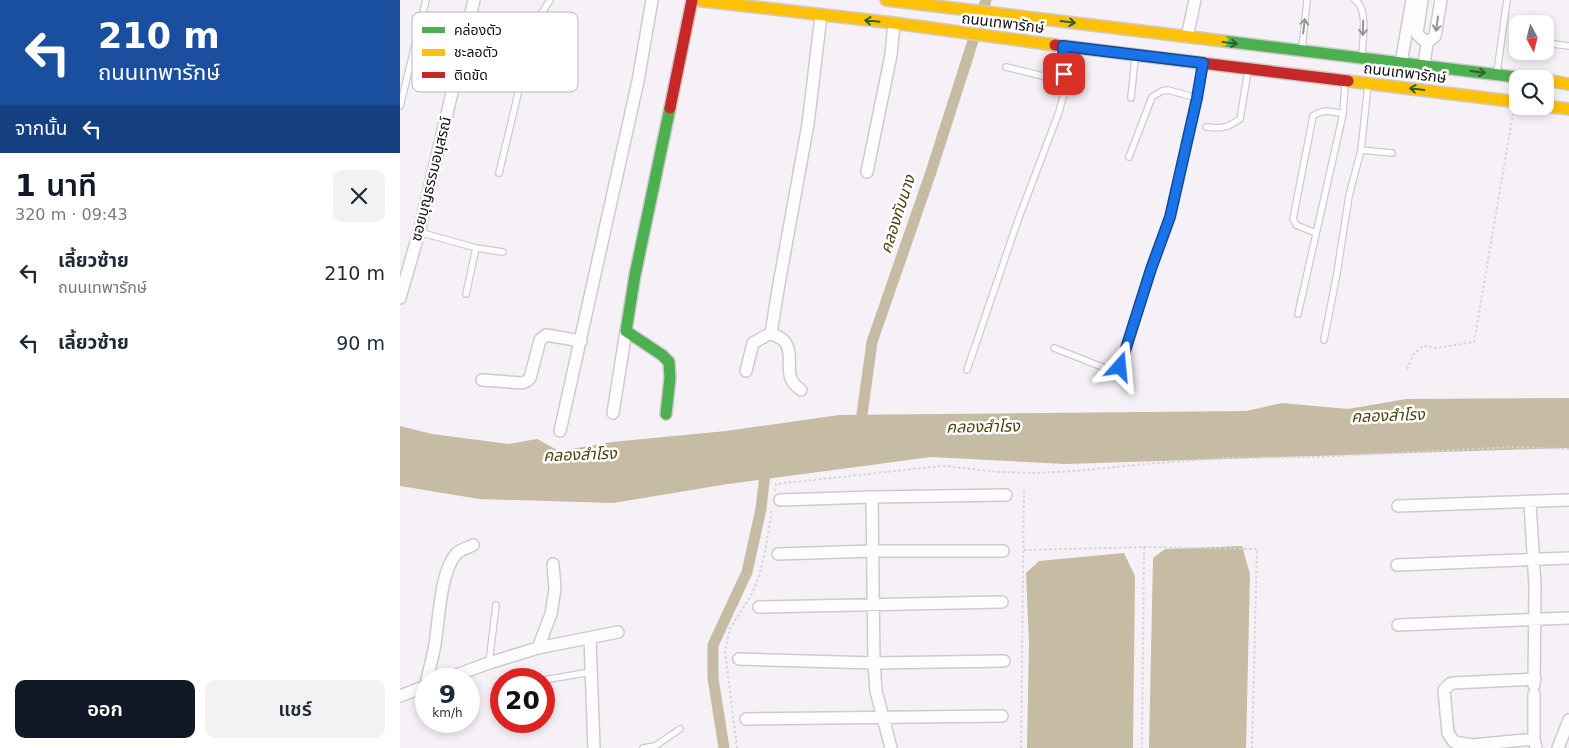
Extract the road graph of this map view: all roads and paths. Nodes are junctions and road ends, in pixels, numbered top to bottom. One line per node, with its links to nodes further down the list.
1 (550, 0): 12 (lane)
2 (652, 0): 62 (street)
3 (693, 0): 13 (main road, ถนนเทพารักษ์); 59 (main road)
4 (893, 0): 15 (main road, ถนนเทพารักษ์, one-way to 15)
5 (1195, 0): 15 (street)
6 (1307, 0): 20 (lane, one-way to 6)
7 (1355, 0): 23 (lane, one-way to 23)
8 (1412, 0): 25 (street)
9 (1422, 0): 16 (street)
10 (1441, 0): 16 (street, one-way to 16)
11 (1507, 0): 29 (lane)
12 (542, 12)
13 (821, 16): 14 (main road, ถนนเทพารักษ์, one-way to 13); 60 (street)
14 (894, 23): 18 (main road, ถนนเทพารักษ์); 51 (street)
15 (1187, 38): 20 (main road, ถนนเทพารักษ์, one-way to 20)
16 (1426, 44): 27 (street)
17 (1554, 44): 19 (lane)
18 (1063, 46): 21 (main road, ถนนเทพารักษ์); 31 (lane)
19 (1569, 46)
20 (1301, 51): 23 (main road, ถนนเทพารักษ์)
21 (1136, 56): 24 (main road, ถนนเทพารักษ์); 38 (lane)
22 (412, 57): 41 (lane)
23 (1362, 59): 25 (main road, ถนนเทพารักษ์)
24 (1203, 63): 28 (main road, ถนนเทพารักษ์); 39 (lane)
25 (1401, 63): 27 (main road, ถนนเทพารักษ์)
26 (1006, 66): 31 (lane)
27 (1424, 66): 29 (main road, ถนนเทพารักษ์, one-way to 29)
28 (1249, 69): 32 (main road, ถนนเทพารักษ์); 46 (lane)
29 (1496, 74): 30 (main road, ถนนเทพารักษ์)
30 (1509, 76)
31 (1063, 81): 65 (lane)
32 (1346, 81): 34 (main road, ถนนเทพารักษ์); 44 (lane)
33 (1554, 81): 35 (main road)
34 (1368, 83): 40 (main road, ถนนเทพารักษ์, one-way to 34); 47 (lane)
35 (1569, 84)
36 (452, 92): 52 (street, ซอยบุญธรรมอนุสรณ์)
37 (518, 92): 50 (lane)
38 (1131, 98)
39 (1197, 98): 49 (lane); 63 (lane)
40 (1509, 101)
41 (400, 106)
42 (1554, 107): 43 (main road)
43 (1569, 109)
44 (1343, 114): 53 (lane); 53 (lane)
45 (1514, 115): 64 (path)
46 (1206, 127)
47 (1361, 150): 48 (lane); 61 (lane)
48 (1392, 154)
49 (1129, 157)
50 (499, 172)
51 (866, 172)
52 (419, 232): 54 (lane); 57 (street, ซอยบุญธรรมอนุสรณ์)
53 (1316, 233): 58 (lane)
54 (476, 248): 55 (lane); 56 (lane)
55 (503, 252)
56 (466, 294)
57 (400, 298)
58 (1298, 314)
59 (626, 331): 69 (street); 70 (main road)
60 (771, 333): 66 (street); 68 (street)
61 (1324, 340)
62 (581, 341): 67 (street); 71 (street)
63 (1054, 348)
64 (1407, 369)
65 (967, 370)
66 (746, 371)
67 (482, 380)
68 (801, 390)
69 (613, 413)
70 (666, 414)
71 (560, 431)
72 (1569, 448): 76 (path)
73 (1024, 490): 83 (path)
74 (1006, 495): 75 (street)
75 (872, 497): 76 (street); 84 (street)
76 (776, 498): 120 (path)
77 (1569, 500): 78 (street)
78 (1530, 502): 79 (street); 87 (street)
79 (1398, 506)
80 (473, 545): 104 (street)
81 (1144, 547): 83 (path); 123 (path); 124 (path)
82 (1003, 550): 84 (street)
83 (1024, 550): 122 (path)
84 (873, 551): 85 (street); 91 (street)
85 (778, 554)
86 (1569, 558): 87 (street)
87 (1534, 560): 89 (street); 95 (street)
88 (553, 564): 99 (street)
89 (1397, 565)
90 (1002, 602): 91 (street)
91 (873, 604): 93 (street); 103 (street)
92 (496, 606): 102 (lane)
93 (759, 607)
94 (1569, 618): 95 (street)
95 (1535, 619): 96 (street); 108 (street)
96 (1398, 624)
97 (618, 632): 98 (street)
98 (590, 638): 99 (street); 106 (street)
99 (538, 648): 102 (street)
100 (739, 660): 103 (street)
101 (1004, 661): 103 (street)
102 (489, 662): 105 (street)
103 (874, 662): 111 (street)
104 (430, 668)
105 (474, 668)
106 (591, 672): 107 (lane); 118 (street)
107 (555, 678)
108 (1534, 686): 116 (street); 117 (street)
109 (415, 689): 110 (street)
110 (400, 696)
111 (884, 716): 112 (street); 113 (street); 121 (street)
112 (1002, 716)
113 (746, 719)
114 (1569, 720): 125 (street)
115 (680, 729): 119 (lane)
116 (1535, 744): 117 (street)
117 (1472, 746)
118 (594, 748)
119 (643, 748)
120 (737, 748)
121 (891, 748)
122 (1021, 748)
123 (1142, 748)
124 (1252, 748)
125 (1558, 748)

